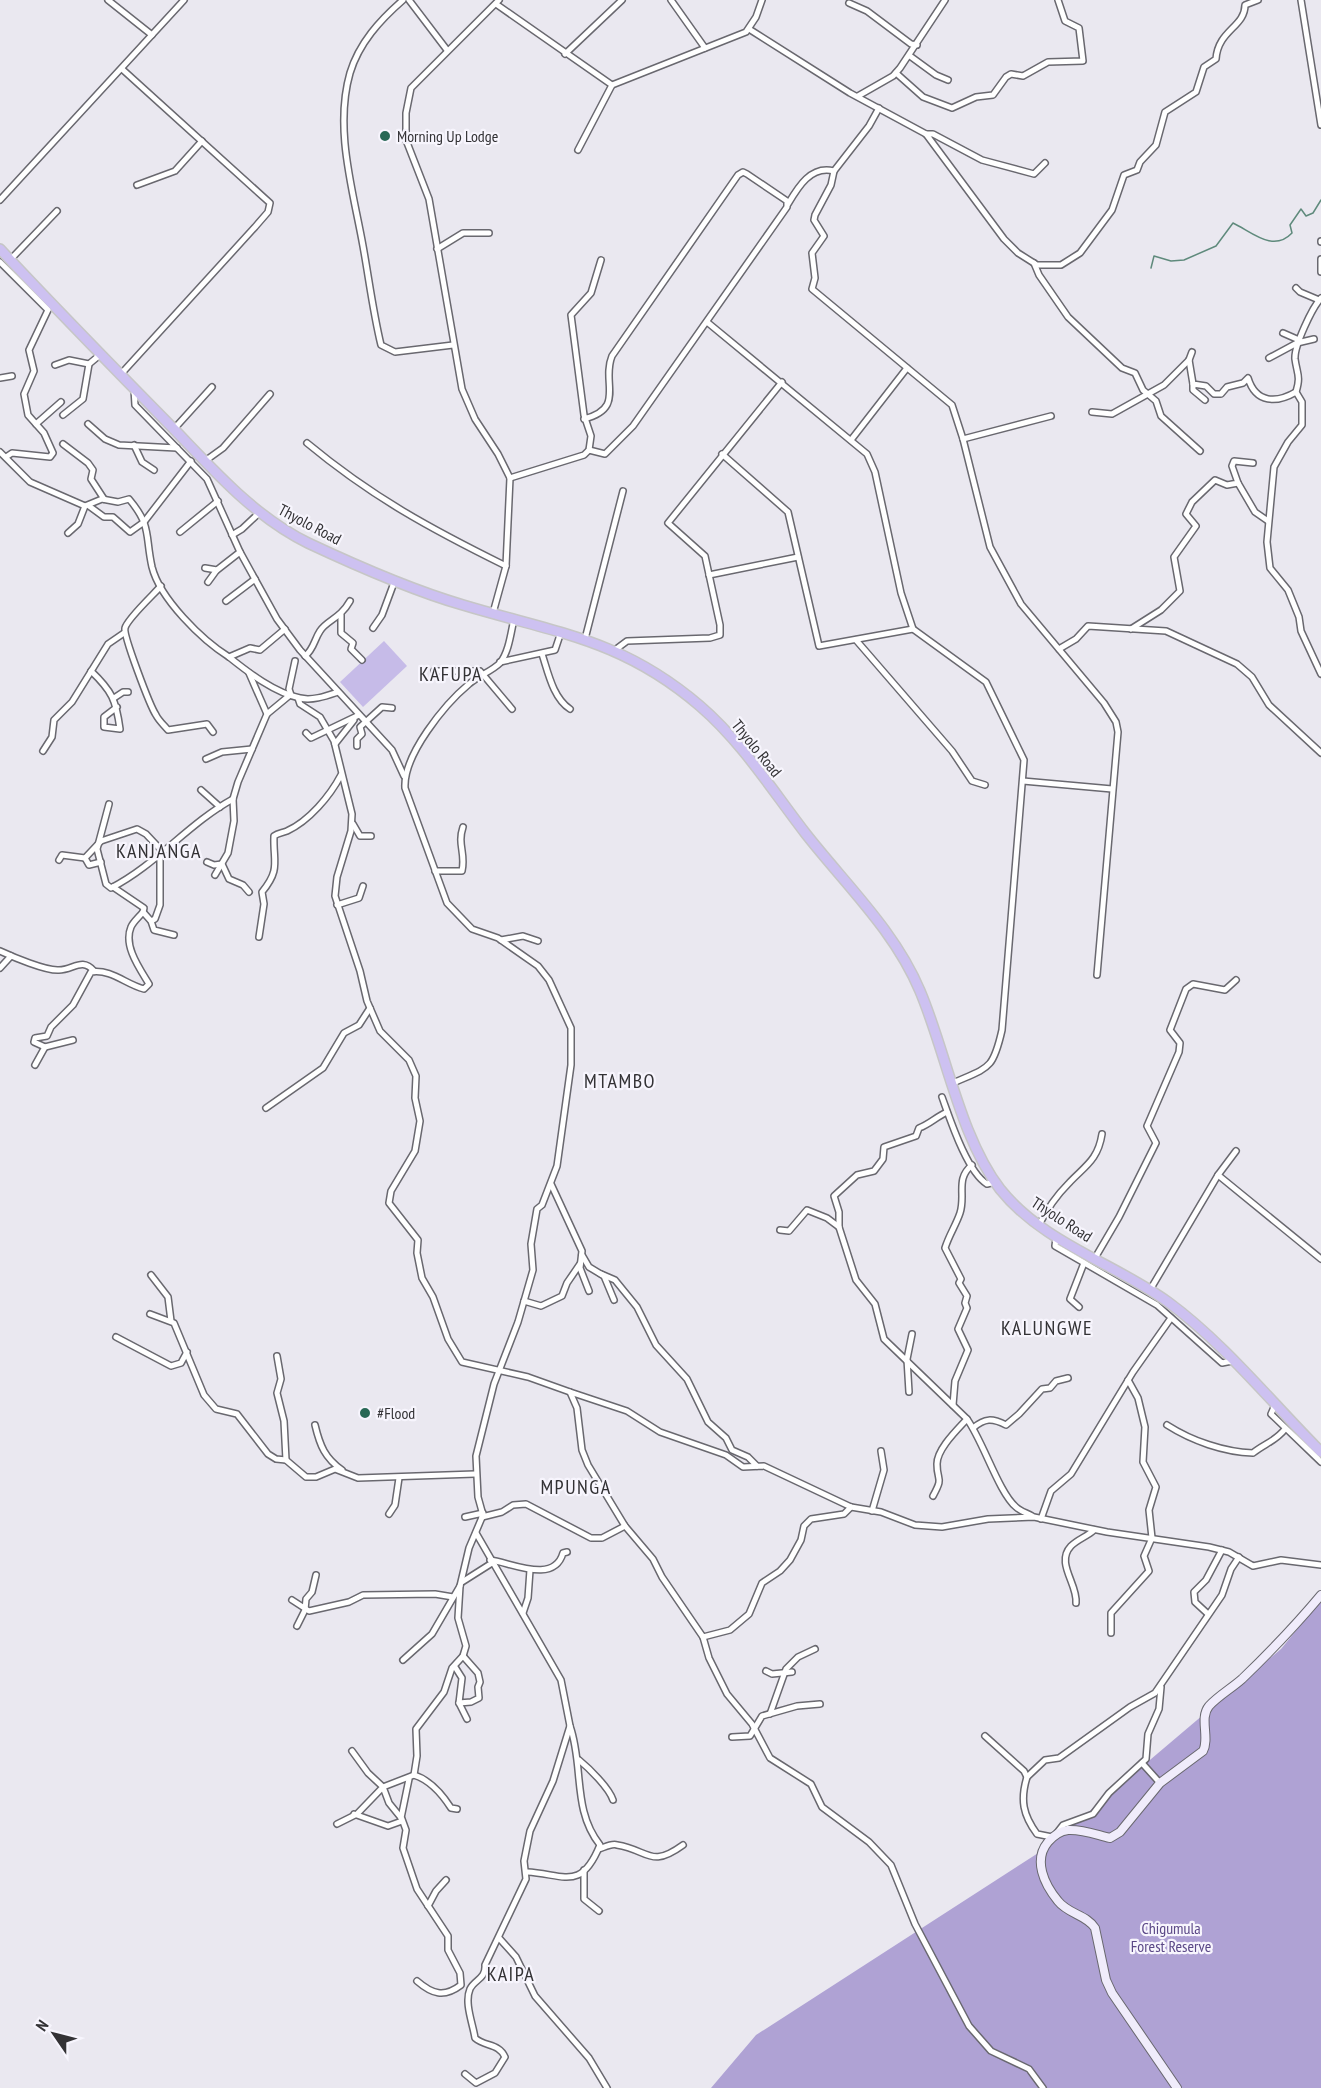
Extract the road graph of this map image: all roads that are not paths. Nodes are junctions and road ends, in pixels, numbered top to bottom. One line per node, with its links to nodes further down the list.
1 (108, 0): 15 (street)
2 (184, 0): 15 (street)
3 (403, 0): 52 (street)
4 (409, 0): 18 (street)
5 (622, 0): 19 (street)
6 (671, 0): 17 (street)
7 (762, 0): 14 (street)
8 (945, 0): 16 (street)
9 (1058, 0): 22 (street)
10 (1258, 0): 42 (street)
11 (1301, 0): 27 (street)
12 (497, 2): 18 (street); 19 (street)
13 (849, 3): 16 (street)
14 (749, 29): 17 (street); 25 (street)
15 (152, 35): 21 (street)
16 (917, 45): 20 (street)
17 (705, 48): 24 (street)
18 (447, 50): 38 (street)
19 (565, 54): 24 (street)
20 (910, 56): 22 (street); 23 (street)
21 (123, 69): 29 (street); 34 (street)
22 (896, 73): 25 (street)
23 (948, 80)
24 (612, 85): 30 (street)
25 (858, 96): 26 (street)
26 (879, 108): 28 (street); 32 (street)
27 (1321, 125)
28 (926, 134): 31 (street); 42 (street)
29 (202, 141): 33 (street); 60 (street)
30 (578, 150)
31 (1045, 164)
32 (834, 171): 35 (street); 59 (street)
33 (137, 185)
34 (0, 200)
35 (788, 204): 48 (street); 75 (street)
36 (57, 211): 43 (street)
37 (489, 233): 38 (street)
38 (437, 249): 52 (street)
39 (1, 251): 43 (highway, Thyolo Road)
40 (1321, 259): 44 (street)
41 (601, 260): 75 (street)
42 (1034, 263): 69 (street)
43 (8, 264): 46 (highway, Thyolo Road)
44 (1321, 272)
45 (1296, 288): 47 (street)
46 (38, 292): 54 (highway, Thyolo Road); 76 (street)
47 (1320, 299): 51 (street)
48 (707, 322): 63 (street); 85 (street)
49 (1283, 333): 51 (street)
50 (1314, 339): 51 (street)
51 (1298, 341): 55 (street); 67 (street)
52 (453, 345): 94 (street)
53 (1192, 352): 56 (street)
54 (101, 354): 57 (street); 60 (highway, Thyolo Road)
55 (1269, 358)
56 (1189, 360): 64 (street); 69 (street)
57 (89, 364): 58 (street); 73 (street)
58 (55, 365)
59 (907, 368): 79 (street); 80 (street)
60 (121, 374): 66 (highway, Thyolo Road)
61 (12, 376): 62 (street)
62 (0, 378)
63 (782, 382): 80 (street); 88 (street)
64 (1192, 384): 67 (street); 70 (street)
65 (212, 387): 78 (street)
66 (134, 389): 78 (highway, Thyolo Road); 84 (street)
67 (1296, 392): 104 (street)
68 (270, 394): 90 (street)
69 (1149, 394): 72 (street); 86 (street)
70 (1205, 400)
71 (61, 402): 76 (street)
72 (1092, 412)
73 (63, 415)
74 (1051, 416): 79 (street)
75 (584, 418): 85 (street)
76 (36, 424): 89 (street)
77 (88, 424): 83 (street)
78 (174, 429): 90 (highway, Thyolo Road)
79 (963, 439): 131 (street)
80 (851, 440): 125 (street)
81 (307, 442): 110 (street)
82 (63, 444): 99 (street)
83 (134, 445): 84 (street); 93 (street)
84 (177, 448): 91 (street)
85 (589, 450): 94 (street)
86 (1200, 451)
87 (0, 452): 89 (street)
88 (722, 454): 109 (street); 113 (street)
89 (6, 457): 101 (street)
90 (205, 461): 95 (highway, Thyolo Road)
91 (191, 462): 98 (street); 103 (street)
92 (1253, 463): 96 (street)
93 (154, 470)
94 (510, 478): 110 (street)
95 (227, 483): 98 (street); 102 (highway, Thyolo Road)
96 (1238, 483): 104 (street); 126 (street)
97 (623, 491): 129 (street)
98 (215, 494): 100 (street)
99 (104, 499): 101 (street); 103 (street)
100 (218, 501): 105 (street); 107 (street)
101 (87, 506): 103 (street); 106 (street)
102 (259, 513): 107 (street); 115 (highway, Thyolo Road)
103 (145, 519): 117 (street)
104 (1268, 521): 139 (street)
105 (180, 532)
106 (68, 533)
107 (232, 535): 108 (street)
108 (240, 552): 112 (street); 114 (street)
109 (798, 557): 113 (street); 130 (street)
110 (506, 566): 120 (street)
111 (205, 568): 112 (street)
112 (217, 570): 116 (street)
113 (709, 575): 132 (street)
114 (255, 579): 118 (street); 124 (street)
115 (395, 580): 120 (highway, Thyolo Road); 123 (street)
116 (208, 582)
117 (162, 586): 128 (street); 135 (street)
118 (226, 601)
119 (350, 601): 121 (street)
120 (493, 613): 122 (highway, Thyolo Road)
121 (341, 615): 134 (street); 136 (street)
122 (514, 619): 127 (highway, Thyolo Road); 138 (street)
123 (373, 628)
124 (285, 629): 134 (street); 135 (street)
125 (913, 629): 130 (street); 169 (street)
126 (1131, 629): 131 (street); 165 (street)
127 (561, 632): 129 (highway, Thyolo Road); 133 (street)
128 (124, 633): 140 (street); 159 (street)
129 (585, 639): 132 (highway, Thyolo Road)
130 (856, 640): 170 (street)
131 (1059, 649): 171 (street)
132 (615, 650): 208 (highway, Thyolo Road)
133 (542, 654): 138 (street); 153 (street)
134 (305, 656): 146 (street)
135 (229, 657): 142 (street)
136 (362, 660)
137 (295, 662): 147 (street)
138 (500, 662): 143 (street)
139 (1320, 664): 144 (street)
140 (91, 671): 148 (street); 164 (street)
141 (434, 671): 143 (street)
142 (249, 673): 147 (street); 154 (street)
143 (482, 673): 152 (street); 168 (street)
144 (1321, 674)
145 (128, 692): 148 (street)
146 (338, 692): 149 (street); 155 (street)
147 (291, 695): 149 (street); 154 (street)
148 (114, 698): 150 (street)
149 (298, 698): 158 (street)
150 (117, 707)
151 (392, 708): 157 (street)
152 (512, 709)
153 (570, 709)
154 (267, 714): 163 (street)
155 (359, 715): 156 (street); 157 (street)
156 (354, 720): 158 (street); 161 (street)
157 (364, 720): 162 (street); 168 (street)
158 (328, 731): 160 (street); 161 (street)
159 (213, 732)
160 (306, 733)
161 (335, 744): 167 (street)
162 (357, 746)
163 (252, 749): 166 (street); 173 (street)
164 (43, 751)
165 (1321, 753)
166 (206, 759)
167 (341, 775): 176 (street); 195 (street)
168 (404, 776): 186 (street)
169 (1023, 781): 171 (street); 208 (street)
170 (985, 785)
171 (1112, 789): 202 (street)
172 (201, 790): 175 (street)
173 (233, 799): 175 (street); 185 (street)
174 (109, 804): 179 (street)
175 (220, 807): 180 (street)
176 (353, 822): 178 (street); 191 (street)
177 (463, 827): 186 (street)
178 (371, 836)
179 (97, 845): 180 (street); 181 (street); 183 (street)
180 (161, 852): 189 (street); 193 (street)
181 (84, 858): 182 (street); 183 (street)
182 (58, 860)
183 (101, 862): 189 (street)
184 (207, 862): 185 (street)
185 (222, 864): 187 (street); 190 (street)
186 (435, 872): 196 (street)
187 (215, 875)
188 (363, 886): 191 (street)
189 (113, 887): 192 (street)
190 (249, 892)
191 (337, 904): 204 (street)
192 (143, 912): 193 (street); 201 (street)
193 (152, 921): 194 (street)
194 (174, 934)
195 (259, 937)
196 (501, 940): 197 (street); 217 (street)
197 (538, 941)
198 (0, 951): 199 (street)
199 (11, 956): 200 (street); 201 (street)
200 (0, 968)
201 (94, 971): 206 (street)
202 (1097, 975)
203 (1236, 980): 223 (street)
204 (370, 1008): 210 (street); 243 (street)
205 (73, 1040): 206 (street)
206 (45, 1047): 207 (street)
207 (35, 1065)
208 (953, 1083): 216 (highway, Thyolo Road)
209 (942, 1097): 211 (street)
210 (266, 1108)
211 (947, 1112): 214 (street); 219 (street)
212 (1102, 1134): 218 (street)
213 (1236, 1151): 215 (street)
214 (972, 1165): 216 (street); 248 (street)
215 (1218, 1175): 224 (street); 229 (street)
216 (995, 1182): 218 (highway, Thyolo Road)
217 (550, 1184): 222 (street); 232 (street)
218 (1039, 1225): 221 (highway, Thyolo Road)
219 (838, 1227): 220 (street); 242 (street)
220 (780, 1230)
221 (1056, 1238): 223 (highway, Thyolo Road); 225 (street)
222 (582, 1255): 226 (street); 227 (street)
223 (1095, 1258): 229 (highway, Thyolo Road)
224 (1321, 1259)
225 (1084, 1263): 233 (street); 235 (street)
226 (580, 1264): 230 (street); 232 (street)
227 (600, 1274): 231 (street); 259 (street)
228 (151, 1275): 236 (street)
229 (1150, 1290): 241 (highway, Thyolo Road)
230 (589, 1291)
231 (614, 1300)
232 (524, 1301): 243 (street)
233 (1079, 1307)
234 (150, 1314): 236 (street)
235 (1171, 1318): 241 (street); 245 (street)
236 (171, 1321): 239 (street)
237 (912, 1334): 242 (street)
238 (116, 1337): 239 (street)
239 (186, 1352): 257 (street)
240 (277, 1356): 257 (street)
241 (1232, 1361): 249 (highway, Thyolo Road)
242 (909, 1365): 247 (street); 248 (street)
243 (499, 1371): 246 (street); 261 (street)
244 (1068, 1378): 253 (street)
245 (1128, 1380): 270 (street); 274 (street)
246 (570, 1392): 259 (street); 271 (street)
247 (909, 1392)
248 (953, 1405): 250 (street)
249 (1275, 1405): 254 (street); 256 (highway, Thyolo Road)
250 (966, 1419): 253 (street); 263 (street)
251 (315, 1425): 260 (street)
252 (1167, 1425): 254 (street)
253 (973, 1428): 269 (street)
254 (1286, 1429): 258 (street)
255 (881, 1451): 265 (street)
256 (1321, 1452)
257 (286, 1460): 260 (street)
258 (1321, 1462)
259 (757, 1466): 264 (street)
260 (346, 1473): 262 (street)
261 (476, 1474): 262 (street); 267 (street)
262 (399, 1478): 266 (street)
263 (933, 1496)
264 (851, 1507): 265 (street); 292 (street)
265 (872, 1511): 269 (street)
266 (389, 1514)
267 (482, 1515): 268 (street); 271 (street); 273 (street)
268 (465, 1517)
269 (1034, 1517): 270 (street)
270 (1041, 1519): 272 (street)
271 (625, 1526): 292 (street)
272 (1094, 1530): 274 (street); 286 (street)
273 (476, 1533): 278 (street); 282 (street)
274 (1152, 1538): 275 (street); 291 (street)
275 (1222, 1550): 277 (street); 289 (street)
276 (567, 1552): 280 (street)
277 (1239, 1557): 279 (street); 289 (street)
278 (491, 1562): 280 (street); 282 (street); 288 (street)
279 (1321, 1565)
280 (530, 1570): 288 (street)
281 (316, 1575): 287 (street)
282 (461, 1584): 284 (street); 294 (street)
283 (1321, 1595): 314 (street)
284 (453, 1598): 287 (street); 295 (street)
285 (292, 1600): 287 (street)
286 (1076, 1603)
287 (305, 1610): 290 (street)
288 (523, 1613): 305 (street)
289 (1208, 1614): 300 (street)
290 (297, 1626)
291 (1111, 1633)
292 (703, 1637): 306 (street)
293 (815, 1649): 298 (street)
294 (463, 1656): 296 (street); 301 (street)
295 (403, 1660)
296 (455, 1667): 301 (street); 312 (street)
297 (766, 1671): 298 (street)
298 (785, 1672): 299 (street); 303 (street)
299 (792, 1672)
300 (1161, 1687): 311 (street); 313 (street)
301 (459, 1703): 304 (street)
302 (820, 1704): 303 (street)
303 (770, 1714): 306 (street)
304 (467, 1719)
305 (570, 1725): 310 (street); 325 (street)
306 (755, 1729): 308 (street); 335 (street)
307 (985, 1736): 313 (street)
308 (732, 1737)
309 (351, 1751): 315 (street)
310 (579, 1760): 316 (street); 323 (street)
311 (1142, 1763): 314 (street); 321 (street)
312 (412, 1777): 315 (street); 317 (street); 319 (street)
313 (1027, 1778): 321 (street)
314 (1160, 1783): 321 (street)
315 (383, 1787): 318 (street); 319 (street)
316 (613, 1800)
317 (458, 1809)
318 (354, 1814): 319 (street); 320 (street)
319 (402, 1819): 327 (street)
320 (337, 1824)
321 (1054, 1836): 336 (street)
322 (683, 1845): 323 (street)
323 (599, 1849): 324 (street)
324 (584, 1870): 325 (street); 328 (street)
325 (527, 1872): 329 (street)
326 (447, 1880): 327 (street)
327 (428, 1906): 331 (street)
328 (599, 1911)
329 (499, 1938): 332 (street); 334 (street)
330 (417, 1981): 331 (street)
331 (461, 1986): 332 (street)
332 (470, 1990): 333 (street)
333 (465, 2074)
334 (607, 2088)
335 (1043, 2088)
336 (1177, 2088)

